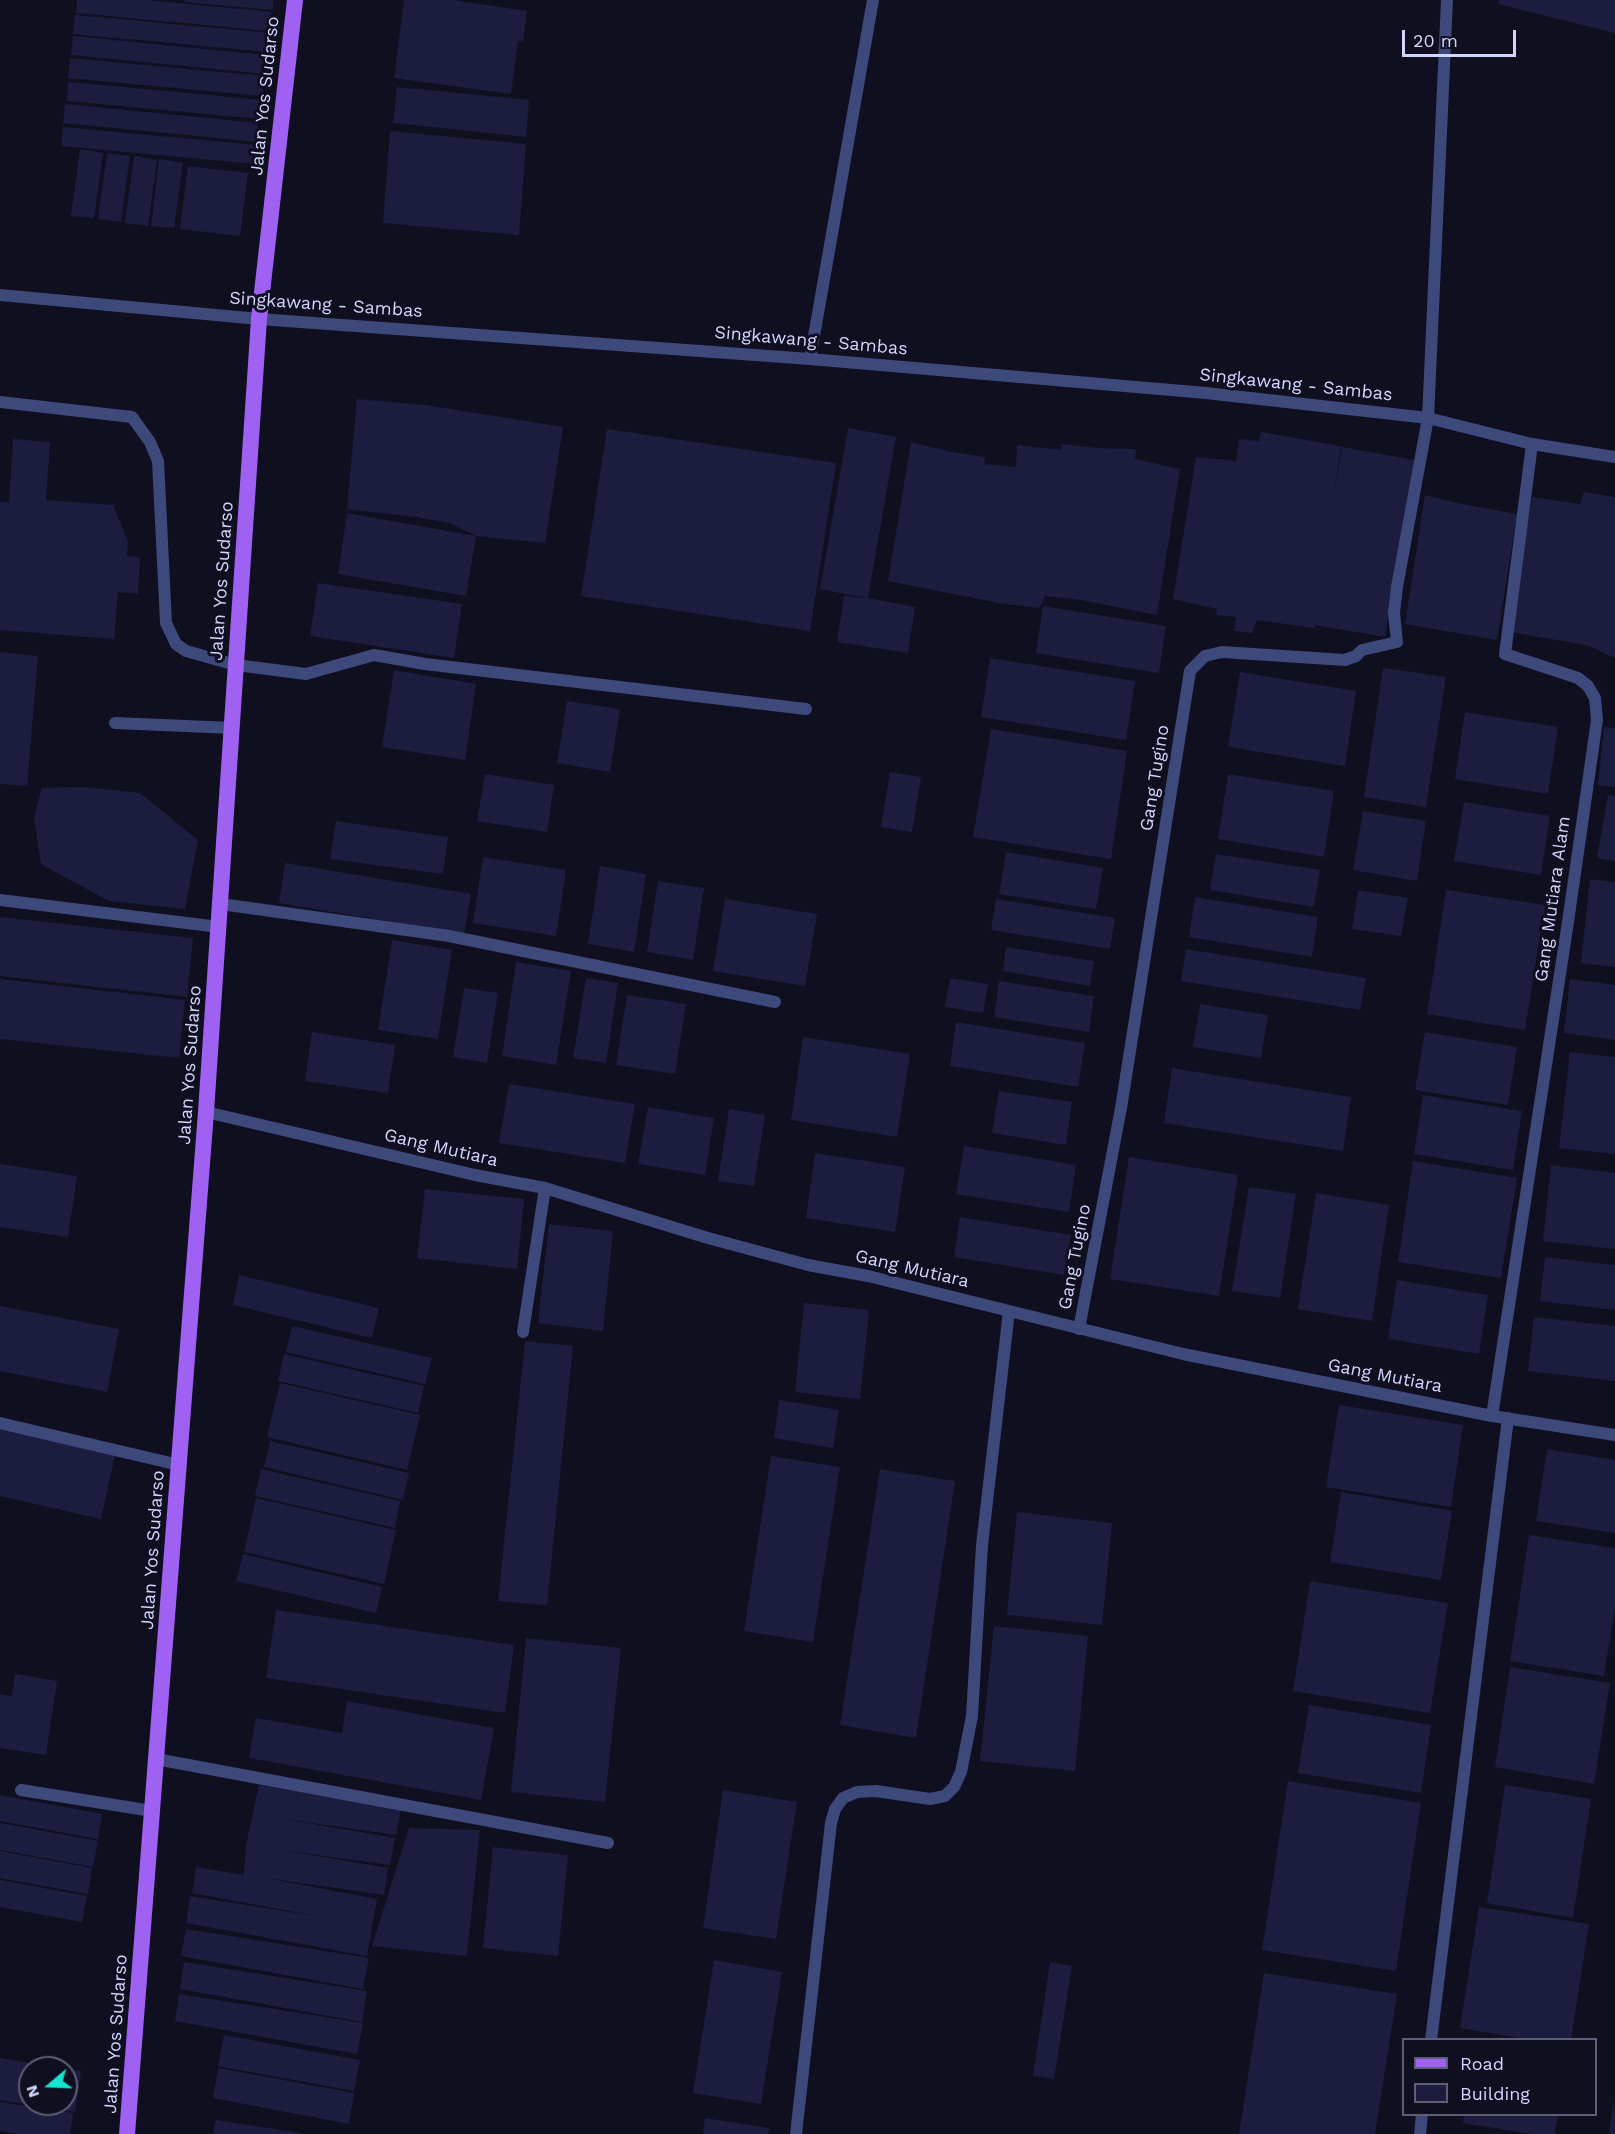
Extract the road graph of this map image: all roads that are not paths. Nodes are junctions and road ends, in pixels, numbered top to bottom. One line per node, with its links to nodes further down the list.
1 (296, 0): 5 (main road, Jalan Yos Sudarso)
2 (873, 0): 6 (street)
3 (1448, 0): 8 (street)
4 (0, 295): 5 (street, Singkawang - Sambas)
5 (259, 319): 6 (street, Singkawang - Sambas); 11 (main road, Jalan Yos Sudarso)
6 (810, 359): 8 (street, Singkawang - Sambas)
7 (0, 402): 11 (street)
8 (1428, 418): 9 (street, Singkawang - Sambas); 22 (street, Gang Tugino)
9 (1532, 444): 10 (street, Singkawang - Sambas); 24 (street, Gang Mutiara Alam)
10 (1615, 457)
11 (236, 665): 12 (street); 14 (main road, Jalan Yos Sudarso)
12 (806, 709)
13 (115, 723): 14 (street)
14 (233, 728): 16 (main road, Jalan Yos Sudarso)
15 (0, 900): 17 (street)
16 (221, 904): 17 (main road, Jalan Yos Sudarso); 18 (street)
17 (219, 927): 19 (main road, Jalan Yos Sudarso)
18 (775, 1002)
19 (206, 1112): 20 (street, Gang Mutiara); 28 (main road, Jalan Yos Sudarso)
20 (545, 1188): 21 (street, Gang Mutiara); 23 (street)
21 (1009, 1311): 22 (street, Gang Mutiara); 36 (street)
22 (1079, 1329): 24 (street, Gang Mutiara)
23 (523, 1332)
24 (1492, 1416): 25 (street, Gang Mutiara)
25 (1508, 1418): 27 (street, Gang Mutiara); 33 (street)
26 (0, 1423): 28 (street)
27 (1615, 1435)
28 (179, 1464): 29 (main road, Jalan Yos Sudarso)
29 (156, 1759): 31 (main road, Jalan Yos Sudarso); 32 (street)
30 (21, 1790): 31 (street)
31 (152, 1811): 35 (main road, Jalan Yos Sudarso)
32 (608, 1843)
33 (1431, 2038)
34 (1422, 2116): 37 (street)
35 (128, 2134)
36 (795, 2134)
37 (1420, 2134)

